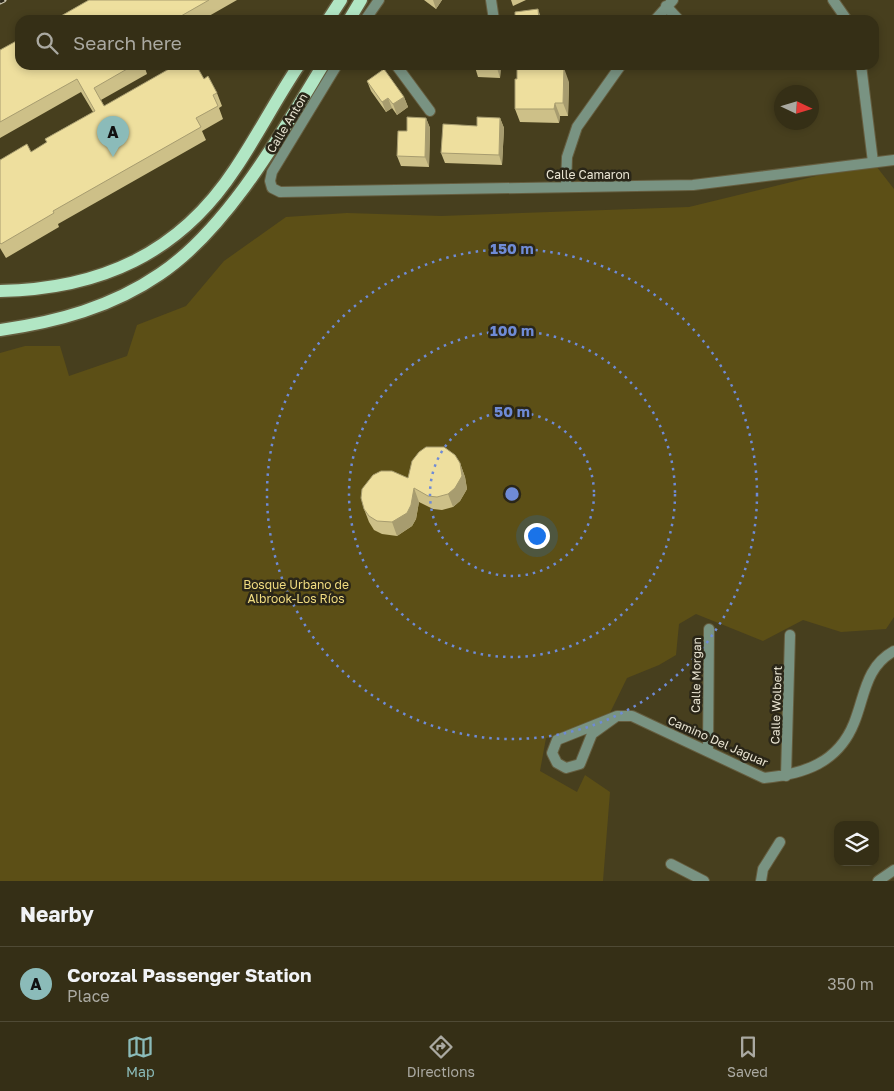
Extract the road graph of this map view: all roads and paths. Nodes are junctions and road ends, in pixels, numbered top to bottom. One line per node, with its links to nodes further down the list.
1 (341, 0): 7 (main road)
2 (361, 0): 8 (main road)
3 (379, 0): 9 (street)
4 (491, 0): 10 (street)
5 (833, 0): 13 (street)
6 (670, 3): 11 (street); 12 (street)
7 (331, 15)
8 (352, 15)
9 (368, 15)
10 (493, 15)
11 (659, 15)
12 (676, 15)
13 (844, 15)
14 (296, 70): 25 (main road)
15 (319, 70): 26 (main road)
16 (334, 70): 24 (street, Calle Anton)
17 (400, 70): 20 (street)
18 (618, 70): 23 (street)
19 (861, 70): 22 (street)
20 (430, 111)
21 (894, 160): 22 (street, Calle Camaron)
22 (873, 162): 23 (street, Calle Camaron)
23 (566, 186): 24 (street, Calle Camaron)
24 (280, 192)
25 (0, 291)
26 (0, 330)
27 (709, 629): 31 (street, Calle Morgan)
28 (790, 635): 32 (street, Calle Wolbert)
29 (894, 651): 32 (street, Camino Del Jaguar)
30 (618, 716): 30 (street); 31 (street, Camino Del Jaguar)
31 (708, 751): 32 (street, Camino Del Jaguar)
32 (786, 776)
33 (780, 842): 37 (street)
34 (671, 864): 36 (street)
35 (894, 870): 38 (street)
36 (704, 881)
37 (760, 881)
38 (878, 881)

